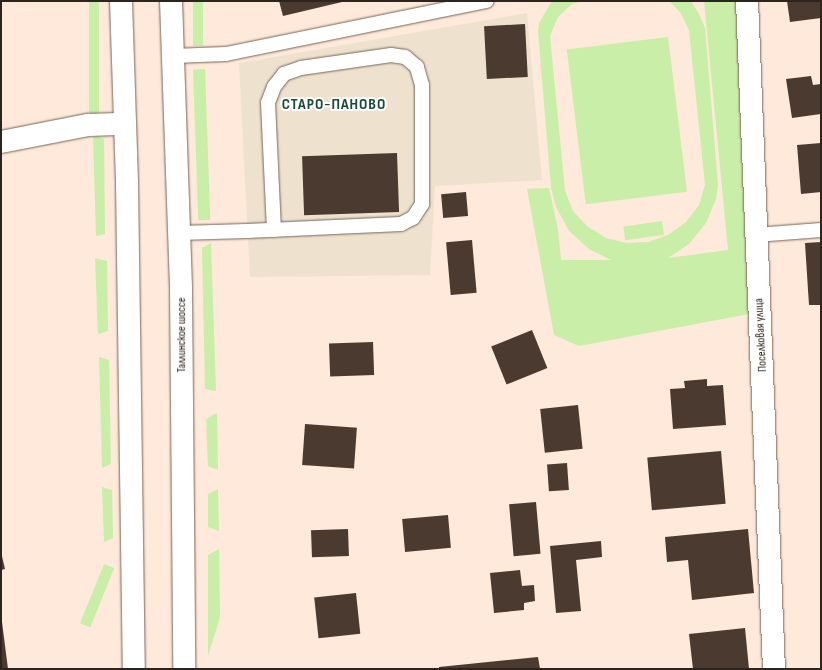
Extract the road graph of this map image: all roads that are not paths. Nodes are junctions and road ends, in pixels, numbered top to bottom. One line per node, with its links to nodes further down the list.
1 (121, 1): 6 (main road)
2 (171, 1): 5 (main road, Таллинское шоссе)
3 (487, 1): 5 (lane)
4 (747, 1): 11 (main road, Поселковая улица)
5 (173, 56): 10 (main road, Таллинское шоссе)
6 (125, 124): 7 (main road); 12 (main road)
7 (1, 142)
8 (274, 230): 8 (lane); 10 (lane)
9 (821, 230): 11 (lane)
10 (179, 233): 13 (main road, Таллинское шоссе)
11 (756, 235): 14 (main road, Поселковая улица)
12 (134, 669)
13 (184, 669)
14 (774, 669)

